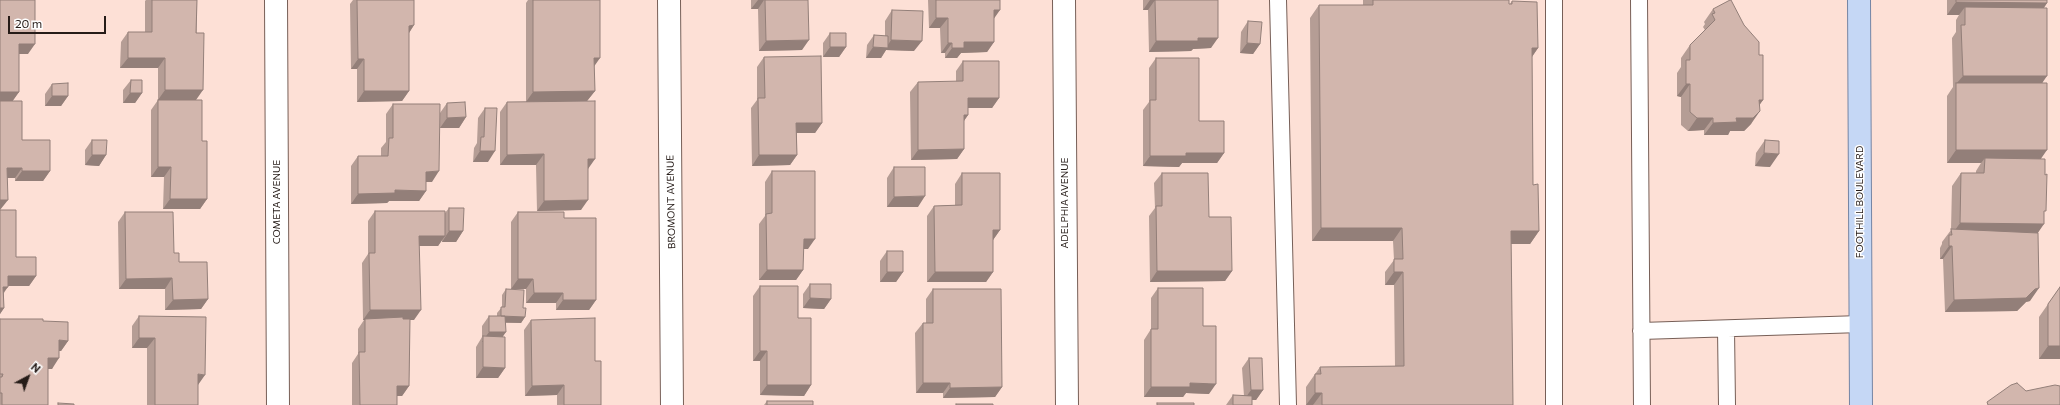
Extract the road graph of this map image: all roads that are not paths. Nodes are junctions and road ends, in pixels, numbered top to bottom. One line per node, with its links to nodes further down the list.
1 (276, 0): 11 (street, COMETA AVENUE)
2 (669, 0): 12 (street, BROMONT AVENUE)
3 (1064, 0): 13 (street, ADELPHIA AVENUE)
4 (1278, 0): 14 (lane)
5 (1554, 0): 15 (lane)
6 (1639, 0): 10 (lane)
7 (1859, 0): 8 (main road, FOOTHILL BOULEVARD)
8 (1861, 324): 9 (lane); 18 (main road, FOOTHILL BOULEVARD)
9 (1726, 329): 10 (lane); 17 (lane)
10 (1641, 331): 16 (lane)
11 (278, 405)
12 (672, 405)
13 (1067, 405)
14 (1288, 405)
15 (1554, 405)
16 (1642, 405)
17 (1727, 405)
18 (1861, 405)

